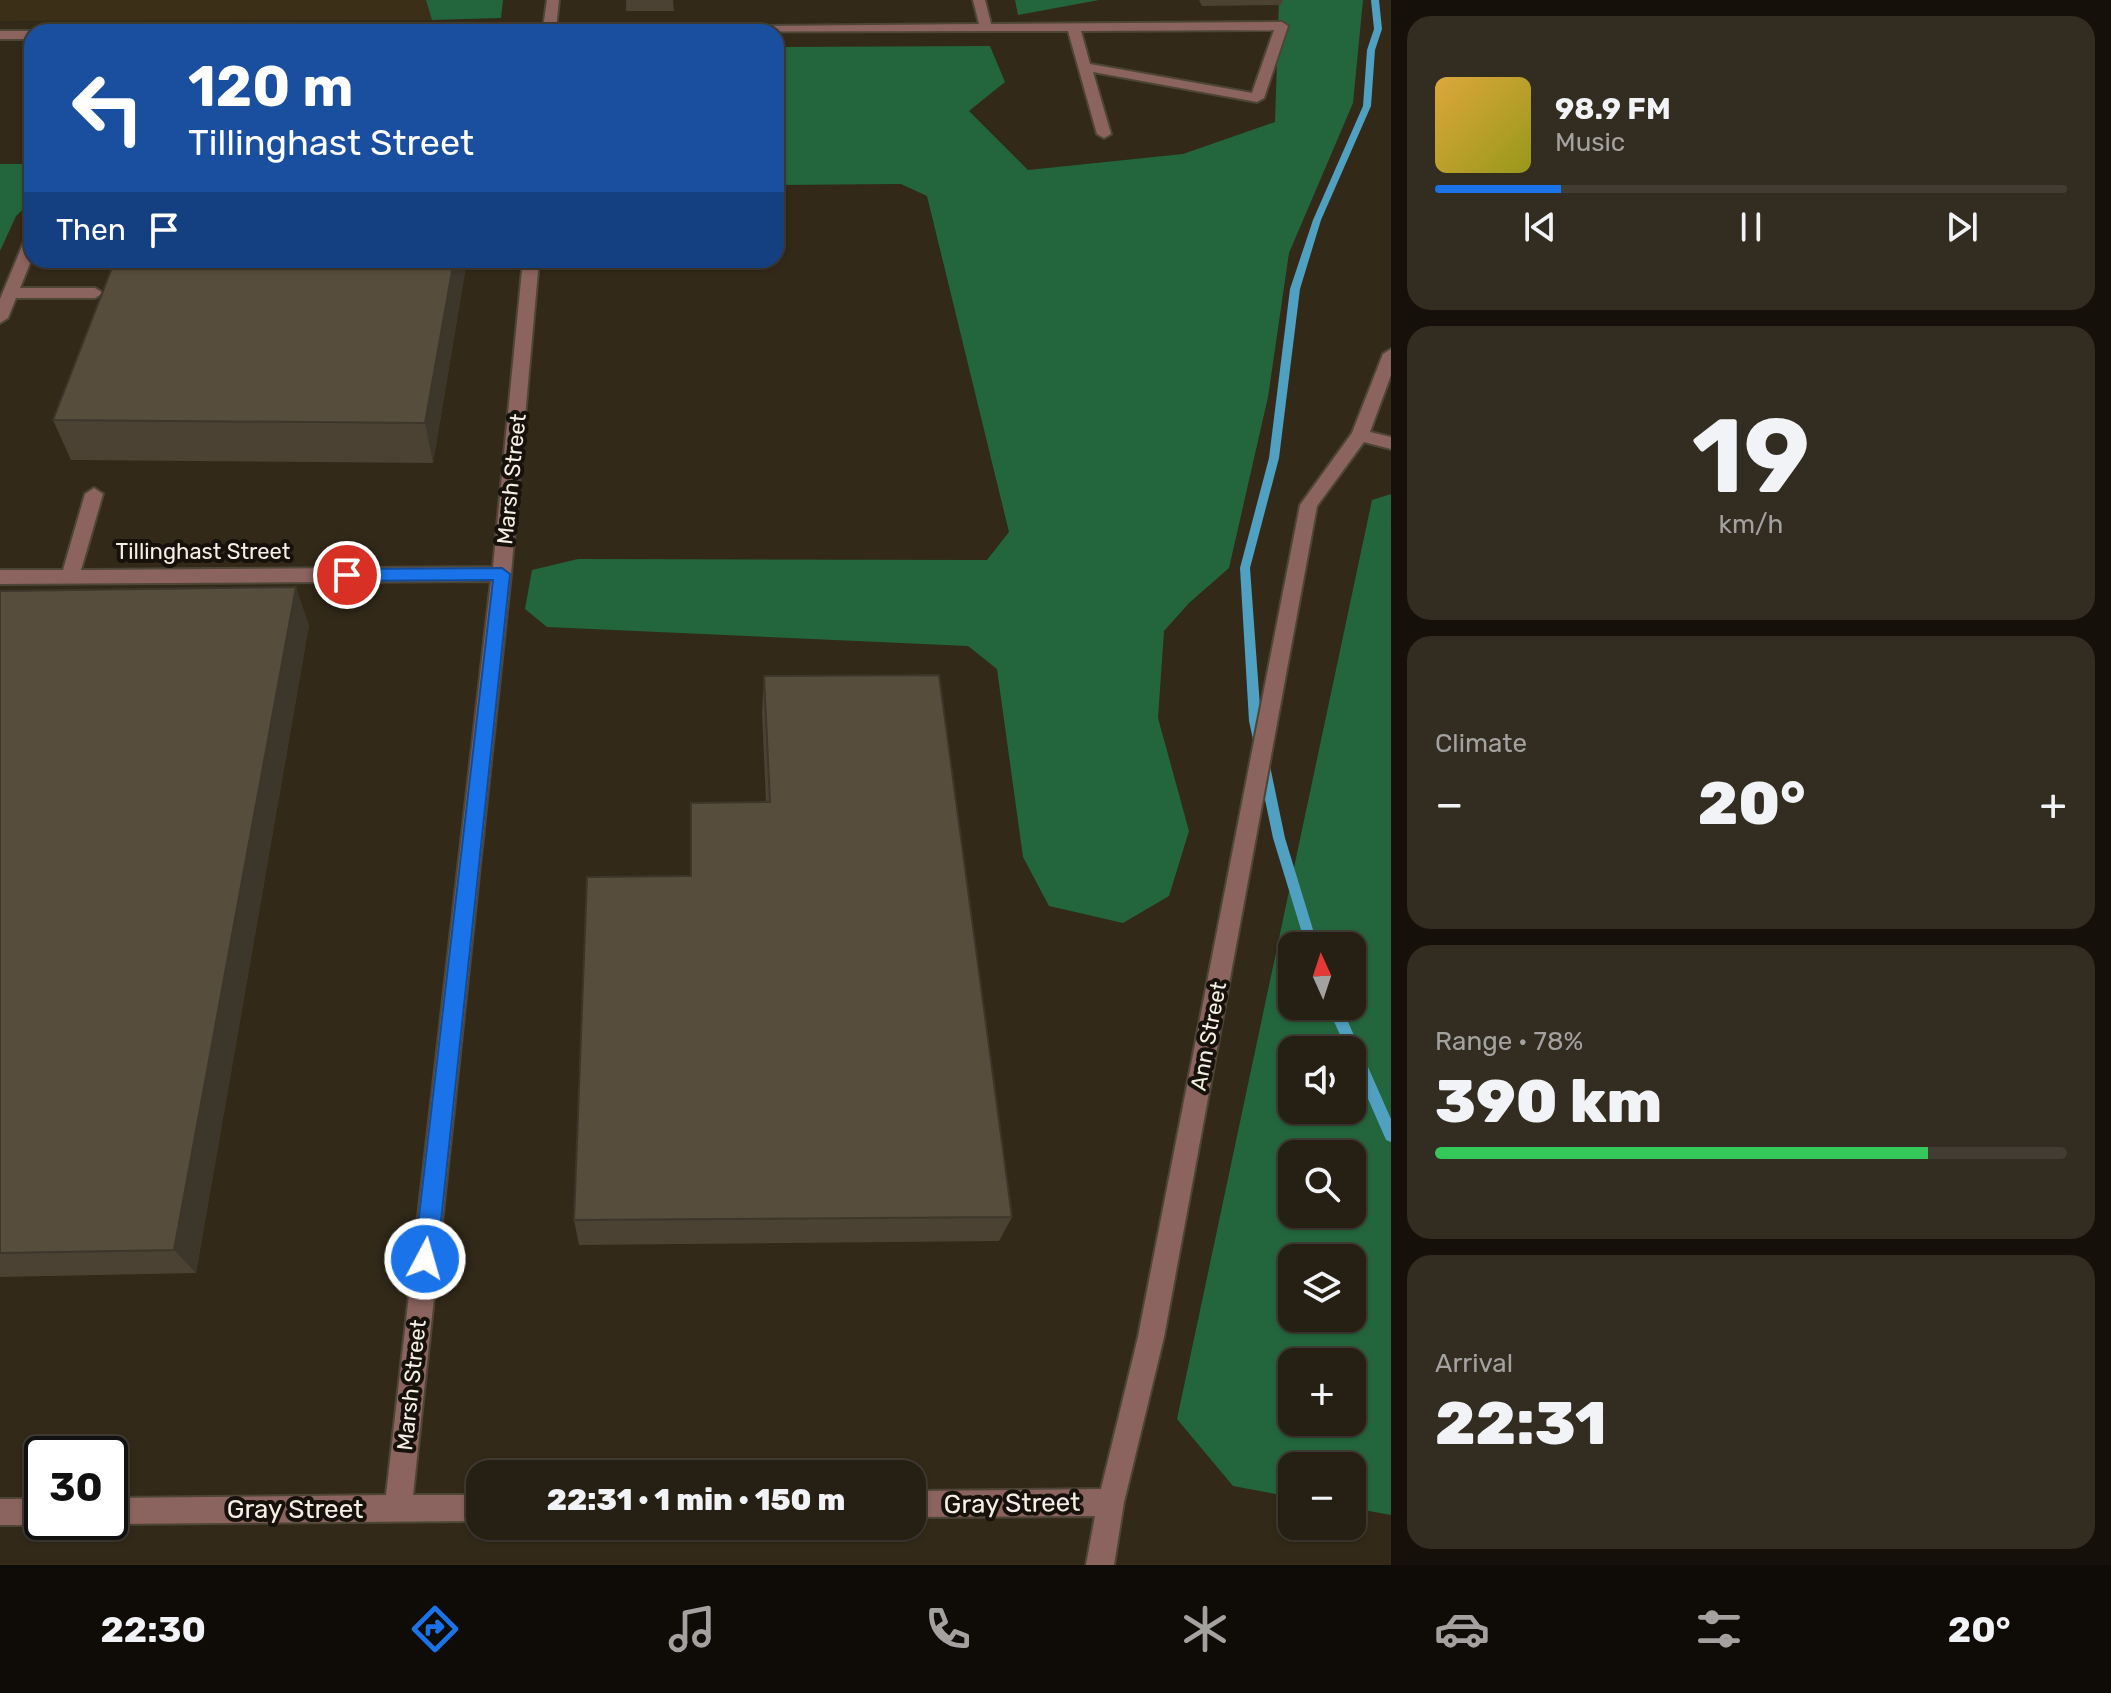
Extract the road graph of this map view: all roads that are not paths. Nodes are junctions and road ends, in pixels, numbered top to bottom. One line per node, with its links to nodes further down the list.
1 (553, 0): 3 (street)
2 (979, 0): 5 (street)
3 (550, 24)
4 (1073, 27): 5 (street); 9 (street); 9 (street)
5 (986, 28): 6 (street)
6 (784, 30)
7 (0, 35): 8 (street)
8 (24, 35)
9 (1085, 67): 10 (street)
10 (1104, 134)
11 (24, 259): 13 (street)
12 (530, 268): 20 (street, Marsh Street)
13 (10, 293): 14 (street); 15 (street)
14 (95, 293)
15 (0, 318)
16 (1391, 354): 17 (street)
17 (1360, 435): 18 (street); 23 (street, Ann Street)
18 (1391, 443)
19 (94, 494): 21 (street)
20 (502, 574): 21 (street, Tillinghast Street); 26 (street, Marsh Street)
21 (70, 576): 22 (street, Tillinghast Street)
22 (0, 577)
23 (1111, 1502): 24 (street, Gray Street); 30 (street, Ann Street)
24 (926, 1504)
25 (466, 1508): 26 (street, Gray Street)
26 (398, 1509): 27 (street, Gray Street)
27 (128, 1511)
28 (0, 1512): 29 (street)
29 (24, 1512)
30 (1100, 1565)

